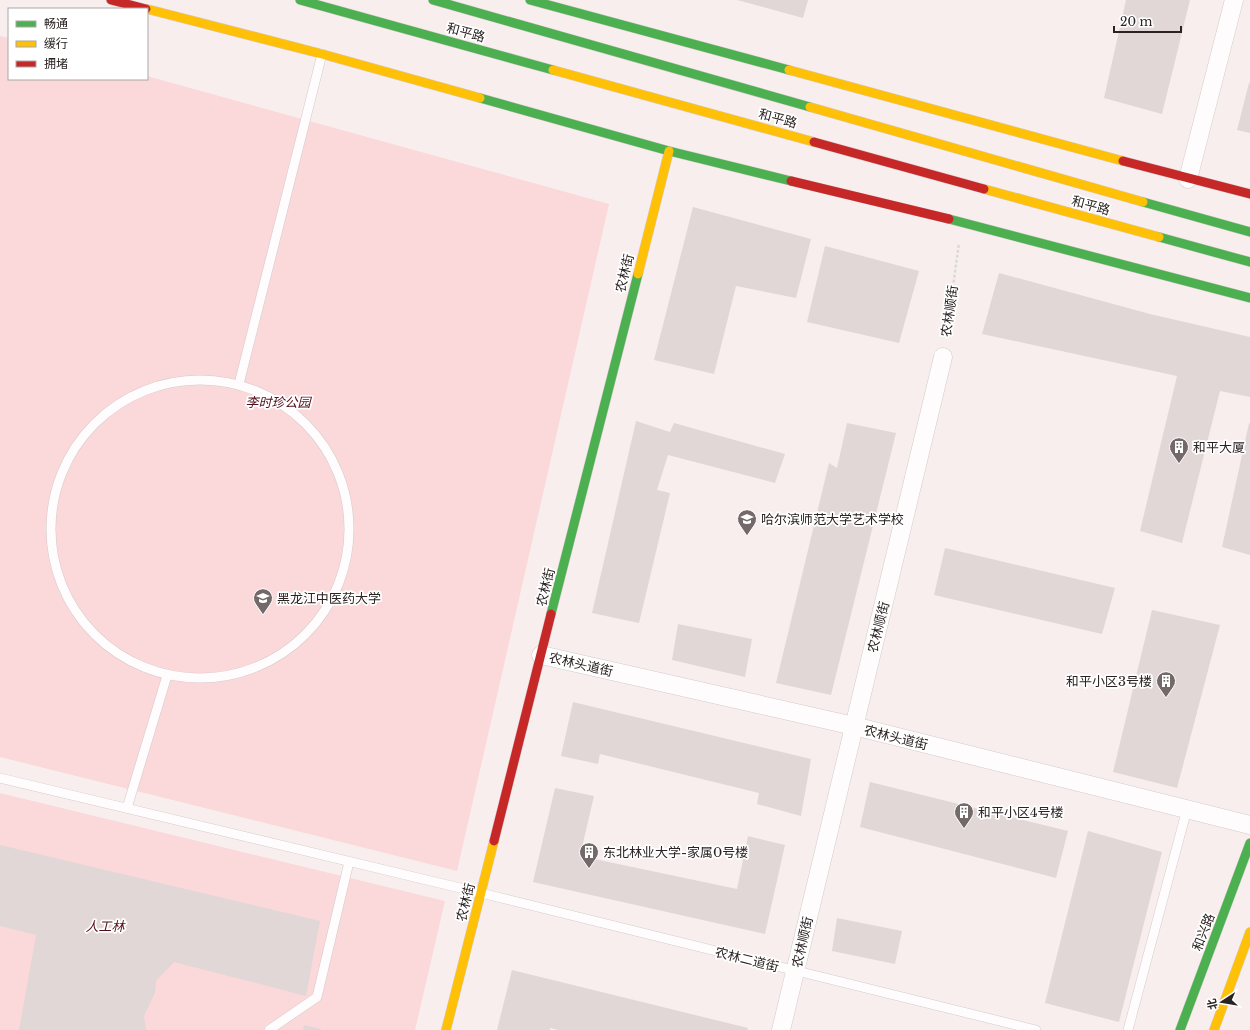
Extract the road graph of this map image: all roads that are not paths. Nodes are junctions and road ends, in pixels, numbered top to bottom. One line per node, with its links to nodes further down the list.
1 (111, 0): 6 (main road)
2 (300, 0): 13 (main road, 和平路)
3 (433, 0): 12 (main road, 和平路)
4 (530, 0): 10 (main road)
5 (1234, 0): 10 (street)
6 (143, 8)
7 (148, 9): 8 (main road)
8 (322, 54): 9 (main road); 16 (lane)
9 (668, 151): 14 (main road); 17 (main road, 农林街)
10 (1188, 179): 11 (main road)
11 (1250, 194)
12 (1250, 232)
13 (1250, 262)
14 (1250, 298)
15 (943, 358): 19 (street, 农林顺街)
16 (240, 380): 18 (lane); 18 (lane)
17 (541, 655): 19 (street, 农林头道街); 26 (main road, 农林街)
18 (166, 679): 21 (lane)
19 (854, 726): 22 (street, 农林头道街); 28 (street, 农林顺街)
20 (0, 778): 21 (lane, 农林二道街)
21 (127, 808): 25 (lane, 农林二道街)
22 (1187, 809): 23 (street, 农林头道街); 33 (lane)
23 (1250, 825)
24 (1250, 842): 34 (main road, 和兴路)
25 (349, 862): 26 (lane, 农林二道街); 29 (lane)
26 (481, 893): 28 (lane, 农林二道街); 30 (main road, 农林街)
27 (1250, 932): 35 (main road)
28 (795, 970): 31 (street, 农林顺街); 32 (lane, 农林二道街)
29 (269, 1030)
30 (446, 1030)
31 (781, 1030)
32 (1036, 1030)
33 (1128, 1030)
34 (1180, 1030)
35 (1214, 1030)

